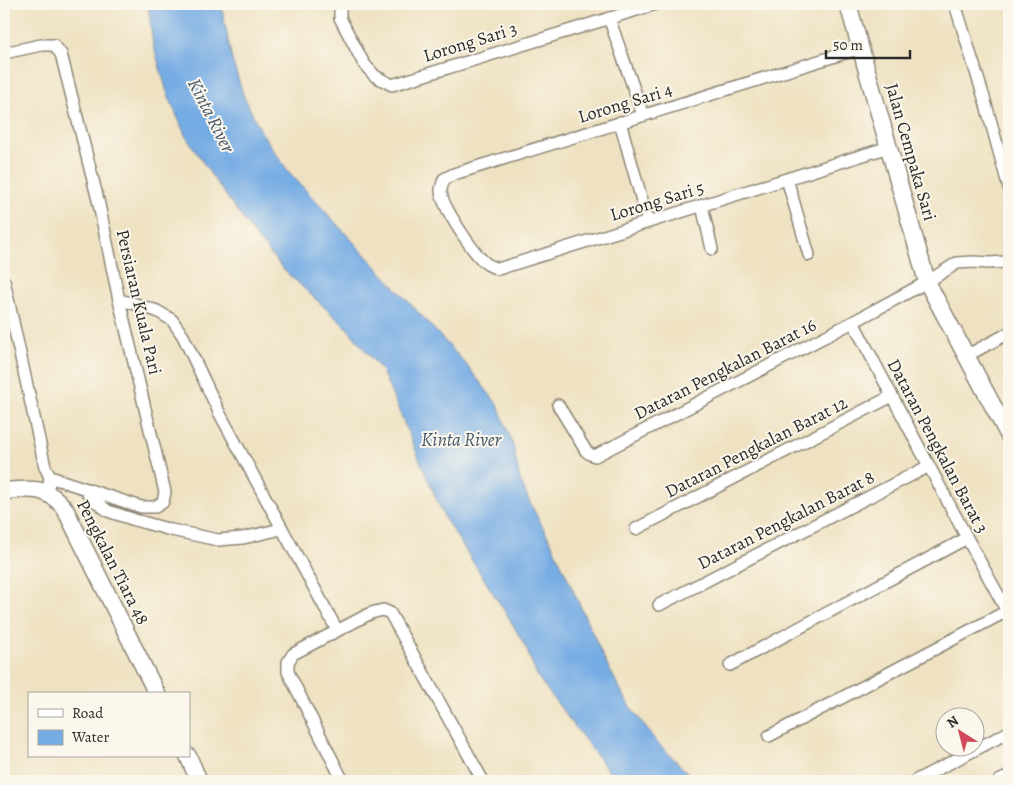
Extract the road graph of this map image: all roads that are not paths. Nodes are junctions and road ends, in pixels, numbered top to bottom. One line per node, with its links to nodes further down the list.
1 (340, 4): 5 (street, Lorong Sari 3)
2 (656, 4): 5 (street, Lorong Sari 3)
3 (848, 4): 6 (street, Jalan Cempaka Sari)
4 (955, 4): 12 (street)
5 (609, 18): 8 (street)
6 (860, 48): 8 (street, Lorong Sari 4); 10 (street, Jalan Cempaka Sari)
7 (4, 53): 21 (street, Persiaran Kuala Pari)
8 (642, 116): 9 (street, Lorong Sari 4)
9 (620, 122): 14 (street, Lorong Sari 4); 15 (street)
10 (889, 147): 11 (street, Lorong Sari 5); 20 (street, Jalan Cempaka Sari)
11 (787, 179): 13 (street, Lorong Sari 5); 17 (street)
12 (1009, 188)
13 (702, 206): 15 (street, Lorong Sari 5); 16 (street)
14 (454, 221): 15 (street, Lorong Sari 5)
15 (648, 222)
16 (712, 248)
17 (810, 255)
18 (1009, 260): 20 (street, Dataran Pengkalan Barat 16)
19 (4, 281): 29 (street)
20 (927, 282): 22 (street, Dataran Pengkalan Barat 16); 24 (street, Jalan Cempaka Sari)
21 (119, 300): 30 (street, Persiaran Kuala Pari); 33 (street)
22 (853, 322): 25 (street, Dataran Pengkalan Barat 3); 26 (street, Dataran Pengkalan Barat 16)
23 (1009, 333): 24 (street)
24 (966, 356): 27 (street, Jalan Cempaka Sari)
25 (892, 396): 28 (street, Dataran Pengkalan Barat 3); 34 (street, Dataran Pengkalan Barat 12)
26 (558, 405)
27 (1008, 431)
28 (929, 466): 35 (street, Dataran Pengkalan Barat 3); 36 (street, Dataran Pengkalan Barat 8)
29 (50, 476): 30 (street, Persiaran Kuala Pari); 32 (street)
30 (88, 490): 33 (street)
31 (4, 491): 32 (street)
32 (48, 493): 40 (street, Pengkalan Tiara 48)
33 (282, 529): 38 (street)
34 (636, 529)
35 (967, 538): 37 (street, Dataran Pengkalan Barat 3); 39 (street)
36 (659, 605)
37 (1008, 611): 42 (street)
38 (338, 630): 46 (street); 47 (street)
39 (730, 665)
40 (156, 692)
41 (1009, 732): 48 (street)
42 (768, 736)
43 (189, 758): 45 (street)
44 (1009, 776): 49 (street)
45 (199, 781)
46 (343, 781)
47 (483, 781)
48 (915, 781)
49 (999, 781)

